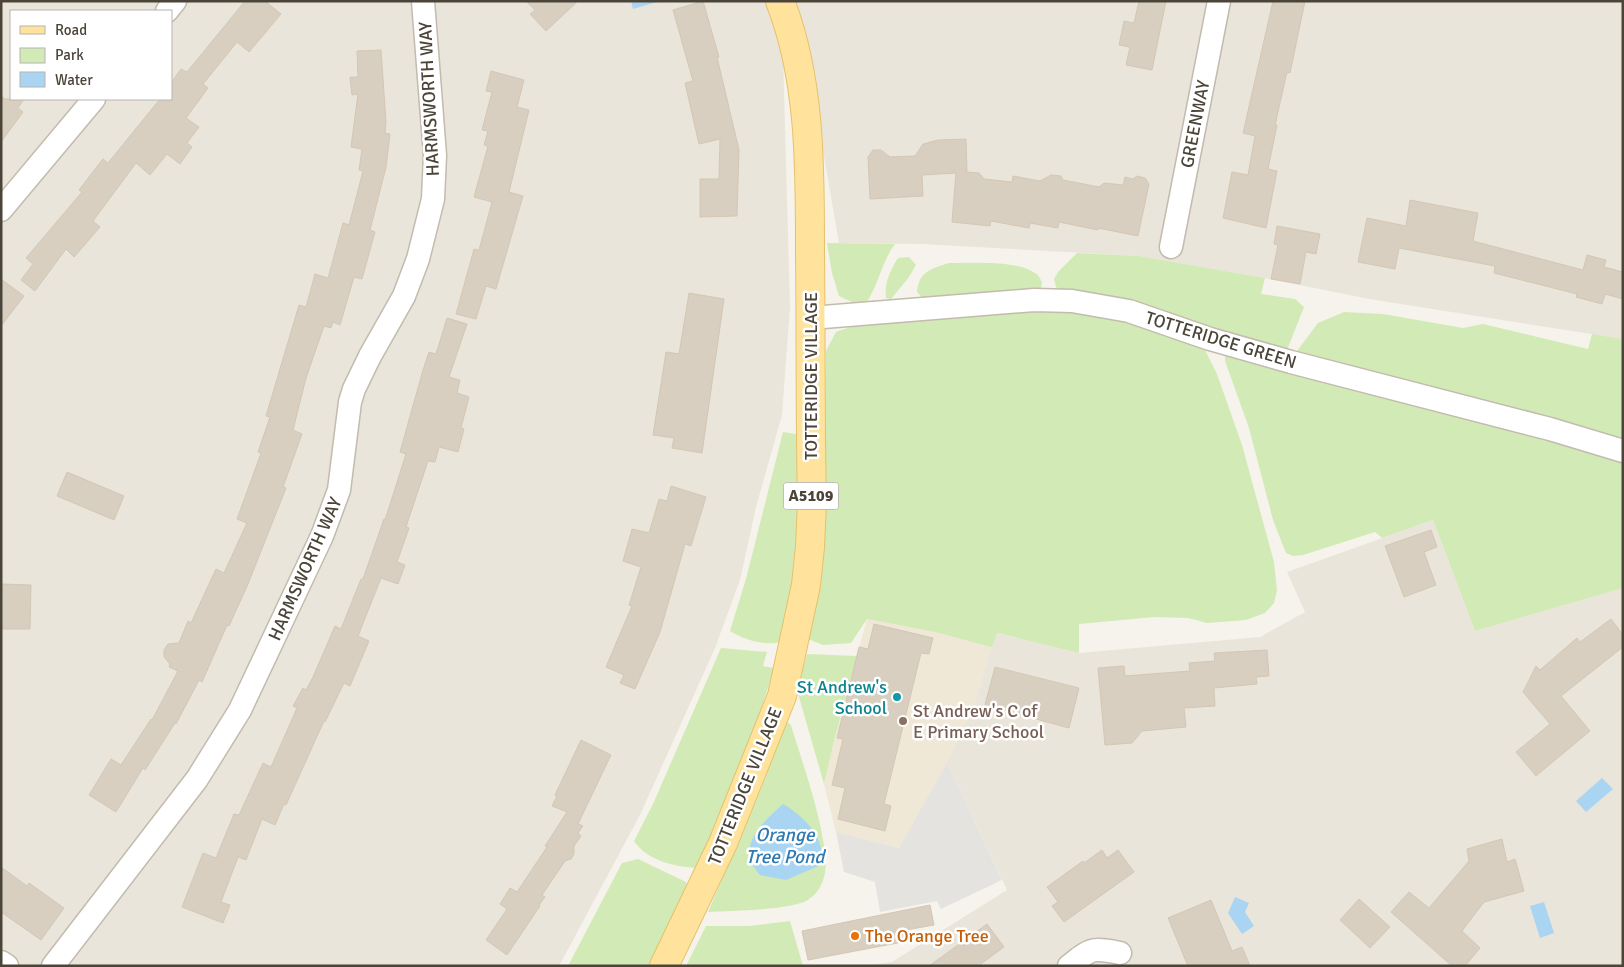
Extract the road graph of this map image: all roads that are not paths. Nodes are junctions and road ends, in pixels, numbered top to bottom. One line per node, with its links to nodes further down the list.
1 (423, 1): 12 (street, HARMSWORTH WAY)
2 (780, 1): 7 (main road, TOTTERIDGE VILLAGE / A5109)
3 (1219, 1): 6 (street, GREENWAY)
4 (93, 100): 5 (street)
5 (1, 210)
6 (1171, 248)
7 (811, 318): 8 (street, TOTTERIDGE GREEN); 13 (main road, TOTTERIDGE VILLAGE / A5109)
8 (1623, 451)
9 (1120, 953): 14 (street)
10 (1, 962): 11 (street)
11 (7, 966)
12 (53, 966)
13 (664, 966)
14 (1069, 966)

